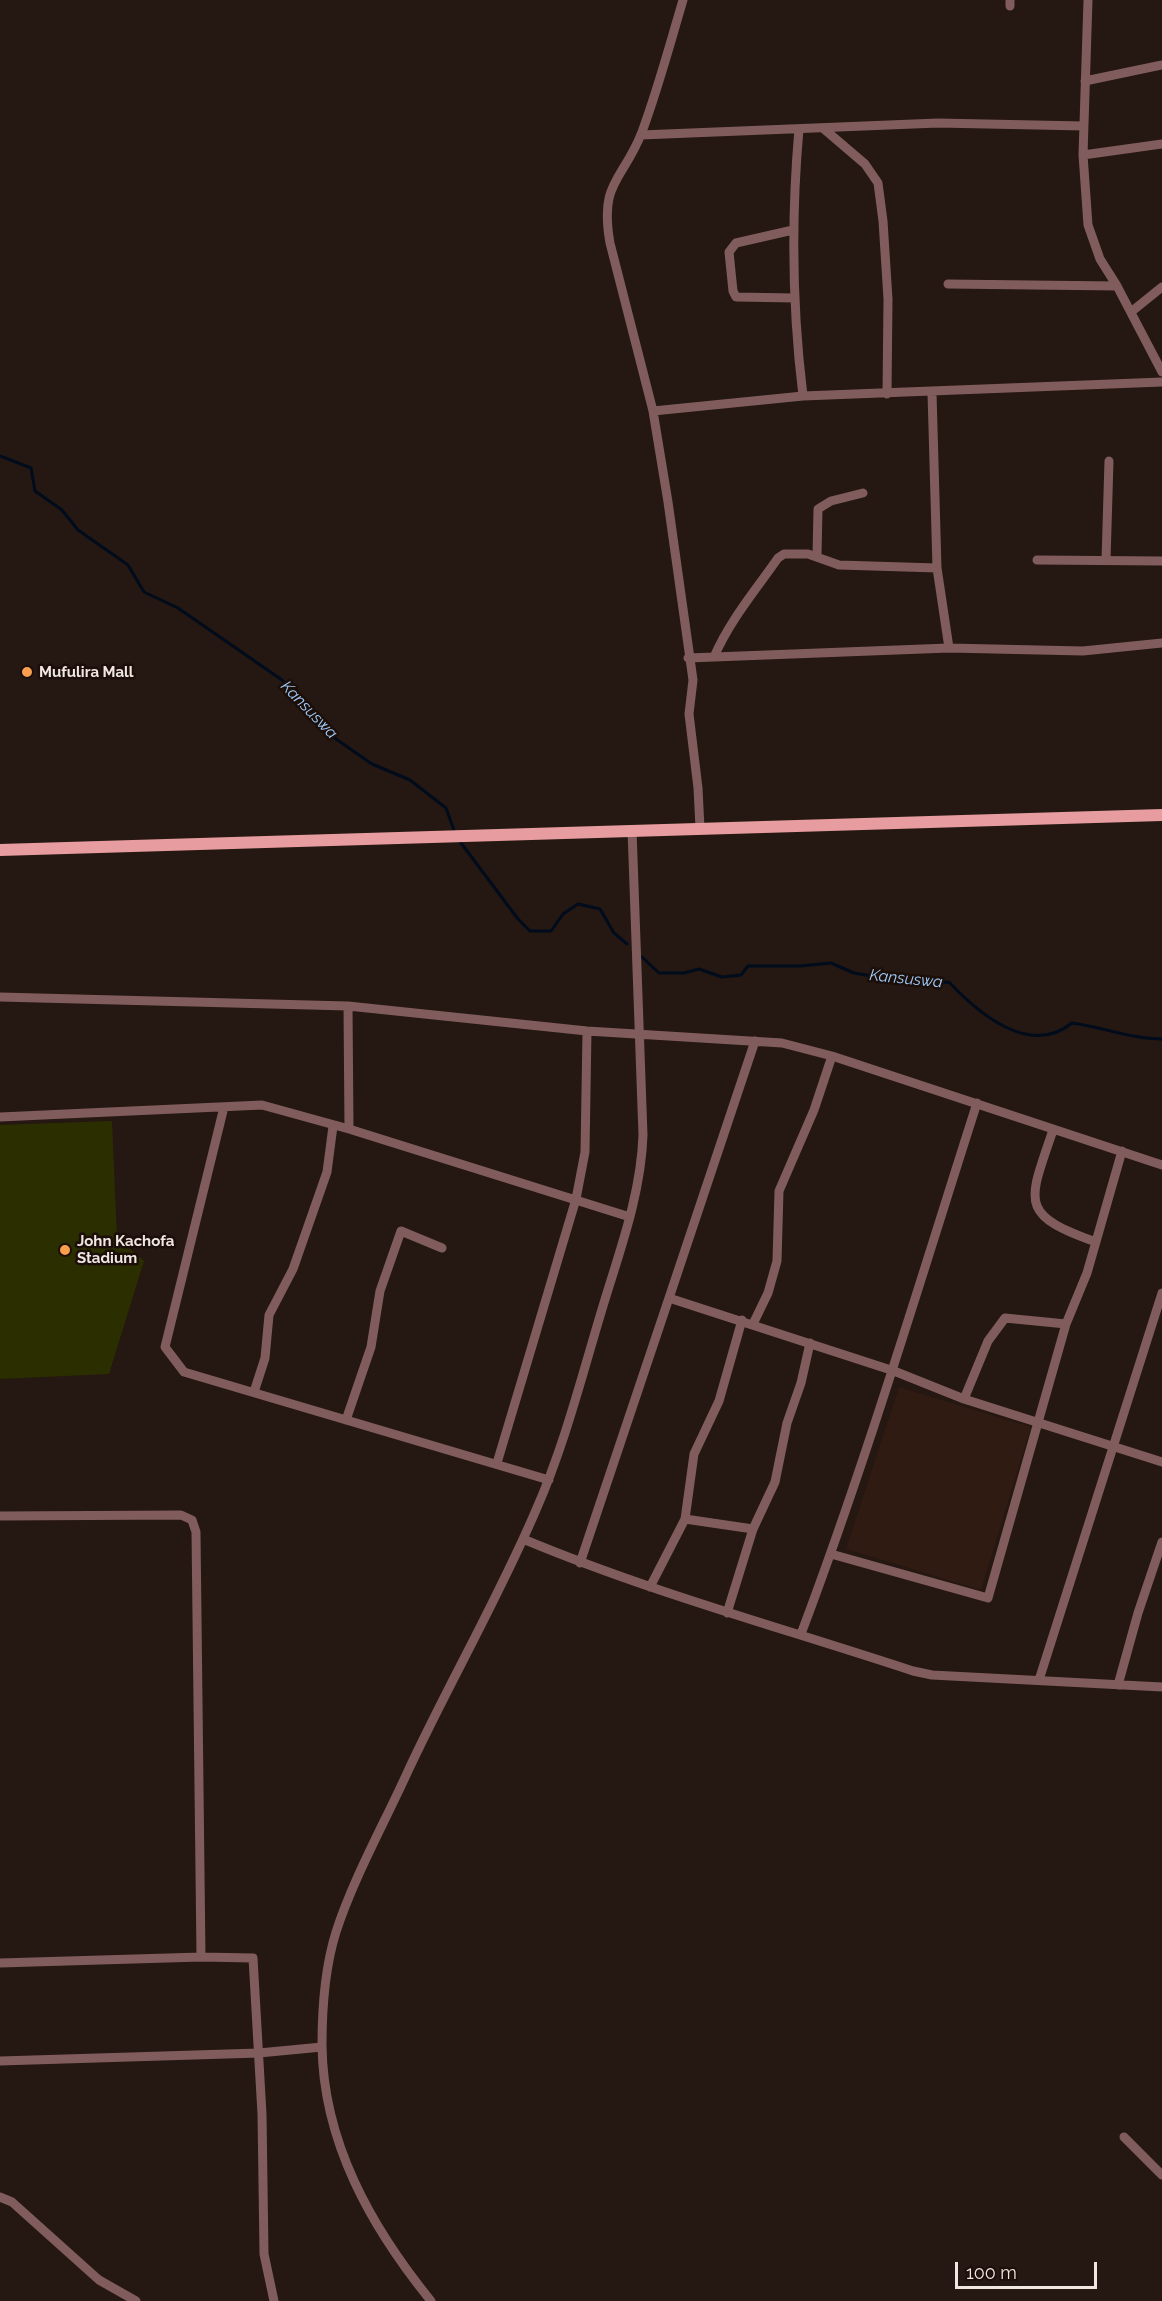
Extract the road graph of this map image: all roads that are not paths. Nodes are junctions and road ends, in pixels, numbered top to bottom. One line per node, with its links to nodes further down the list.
1 (684, 0): 8 (street)
2 (1088, 0): 4 (street)
3 (1162, 65): 4 (street)
4 (1085, 81): 5 (street)
5 (1084, 126): 7 (street); 10 (street)
6 (799, 129): 7 (street); 8 (street); 11 (street)
7 (824, 129): 20 (street)
8 (641, 135): 22 (street)
9 (1162, 144): 10 (street)
10 (1083, 155): 13 (street)
11 (793, 230): 15 (street); 15 (street)
12 (948, 284): 13 (street)
13 (1117, 286): 16 (street)
14 (1162, 287): 16 (street)
15 (794, 298): 21 (street)
16 (1131, 312): 17 (street)
17 (1162, 372)
18 (1162, 382): 19 (street)
19 (932, 393): 20 (street); 29 (street)
20 (886, 394): 21 (street)
21 (803, 396): 22 (street)
22 (653, 411): 32 (street)
23 (1109, 461): 27 (street)
24 (863, 493): 25 (street)
25 (817, 556): 29 (street); 33 (street)
26 (1037, 560): 27 (street)
27 (1106, 560): 28 (street)
28 (1162, 561)
29 (937, 568): 31 (street)
30 (1162, 643): 31 (street)
31 (949, 648): 33 (street)
32 (688, 657): 33 (street); 35 (street)
33 (714, 657)
34 (1162, 815): 35 (main road)
35 (700, 828): 36 (main road)
36 (632, 830): 37 (main road); 41 (street)
37 (0, 850)
38 (0, 997): 39 (street)
39 (348, 1006): 40 (street); 48 (street)
40 (586, 1031): 41 (street); 52 (street)
41 (639, 1033): 42 (street); 53 (street)
42 (755, 1041): 43 (street); 57 (street)
43 (832, 1056): 44 (street); 59 (street)
44 (977, 1103): 49 (street); 62 (street)
45 (224, 1107): 46 (street); 47 (street); 63 (street)
46 (0, 1117)
47 (333, 1125): 48 (street); 63 (street)
48 (350, 1129): 52 (street)
49 (1053, 1130): 50 (street); 54 (street)
50 (1122, 1151): 51 (street); 54 (street)
51 (1162, 1164)
52 (576, 1199): 53 (street); 69 (street)
53 (630, 1217): 70 (street)
54 (1096, 1242): 60 (street)
55 (442, 1248): 65 (street)
56 (1162, 1293): 67 (street)
57 (669, 1298): 58 (street); 77 (street)
58 (742, 1320): 59 (street); 72 (street)
59 (753, 1324): 61 (street)
60 (1066, 1324): 64 (street); 66 (street)
61 (810, 1343): 62 (street); 73 (street)
62 (894, 1371): 64 (street); 76 (street)
63 (254, 1392): 65 (street)
64 (964, 1399): 66 (street)
65 (346, 1420): 69 (street)
66 (1038, 1420): 67 (street); 76 (street)
67 (1112, 1446): 68 (street); 81 (street)
68 (1162, 1462)
69 (497, 1463): 70 (street)
70 (549, 1480): 74 (street)
71 (0, 1516): 84 (street)
72 (684, 1519): 73 (street); 78 (street)
73 (753, 1529): 79 (street)
74 (523, 1539): 77 (street); 86 (street)
75 (1162, 1542): 82 (street)
76 (831, 1554): 80 (street)
77 (580, 1563): 78 (street)
78 (650, 1587): 79 (street)
79 (727, 1613): 80 (street)
80 (801, 1634): 81 (street)
81 (1039, 1680): 82 (street)
82 (1119, 1685): 83 (street)
83 (1162, 1687)
84 (201, 1957): 85 (street); 87 (street)
85 (0, 1963)
86 (322, 2047): 87 (street); 94 (street)
87 (259, 2054): 88 (street); 93 (street)
88 (0, 2061)
89 (1124, 2137): 90 (street)
90 (1162, 2175)
91 (0, 2197): 92 (street)
92 (136, 2301)
93 (274, 2301)
94 (431, 2301)

